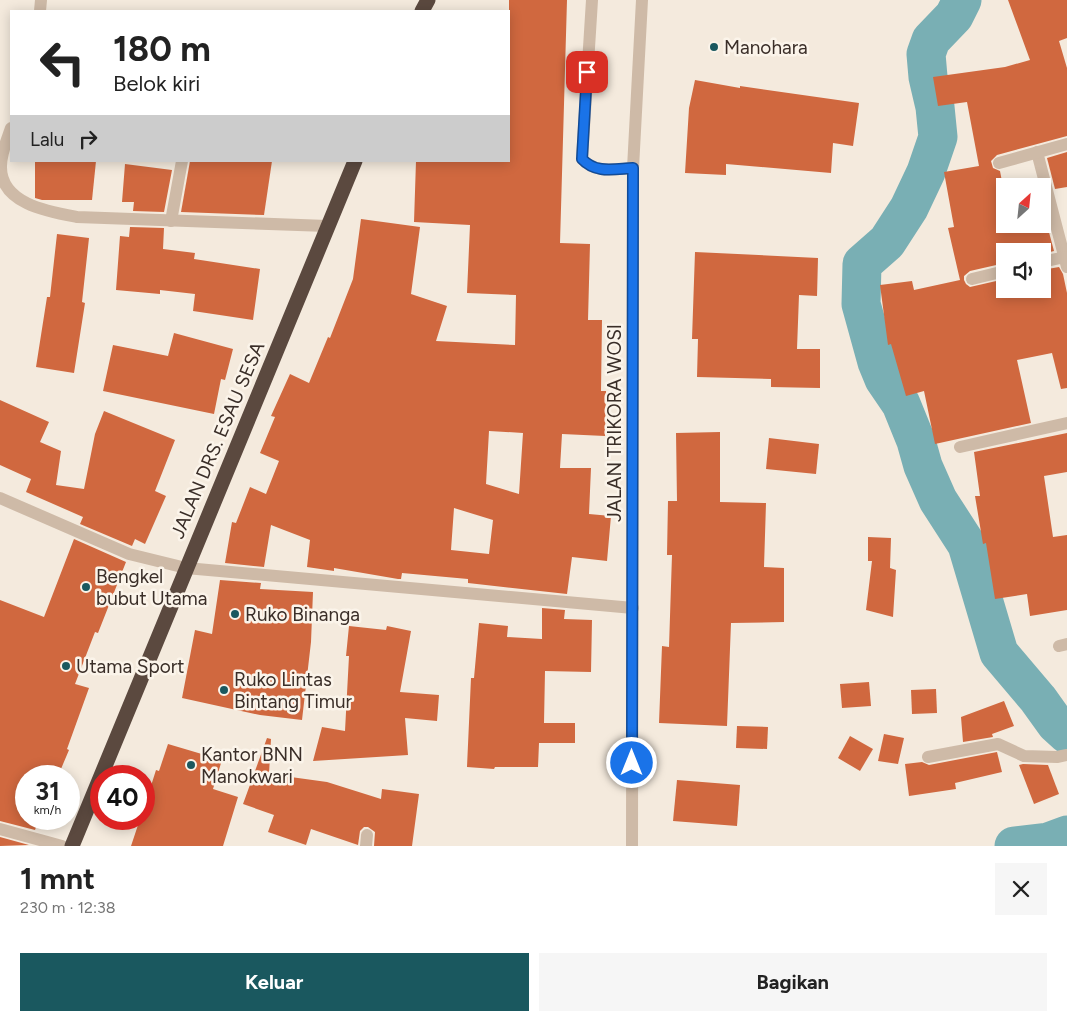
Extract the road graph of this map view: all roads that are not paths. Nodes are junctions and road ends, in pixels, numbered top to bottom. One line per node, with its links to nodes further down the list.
1 (592, 0): 10 (street)
2 (642, 0): 10 (street, JALAN TRIKORA WOSI)
3 (10, 131): 6 (street)
4 (1067, 144): 5 (street)
5 (1037, 152): 9 (street); 14 (street)
6 (1, 160): 11 (street)
7 (182, 162): 11 (street)
8 (355, 162): 12 (highway, JALAN DRS. ESAU SESA)
9 (999, 164)
10 (633, 168): 21 (street, JALAN TRIKORA WOSI)
11 (171, 221): 12 (street)
12 (327, 226): 20 (highway, JALAN DRS. ESAU SESA)
13 (1051, 262): 14 (street)
14 (1066, 262)
15 (996, 273): 16 (street)
16 (972, 278)
17 (1067, 423): 18 (street)
18 (960, 447)
19 (0, 498): 20 (street)
20 (186, 568): 21 (street); 26 (highway, JALAN DRS. ESAU SESA)
21 (633, 608): 27 (street, JALAN TRIKORA WOSI)
22 (1062, 756): 23 (street)
23 (928, 757)
24 (0, 829): 25 (street)
25 (62, 846)
26 (72, 846)
27 (632, 846)

